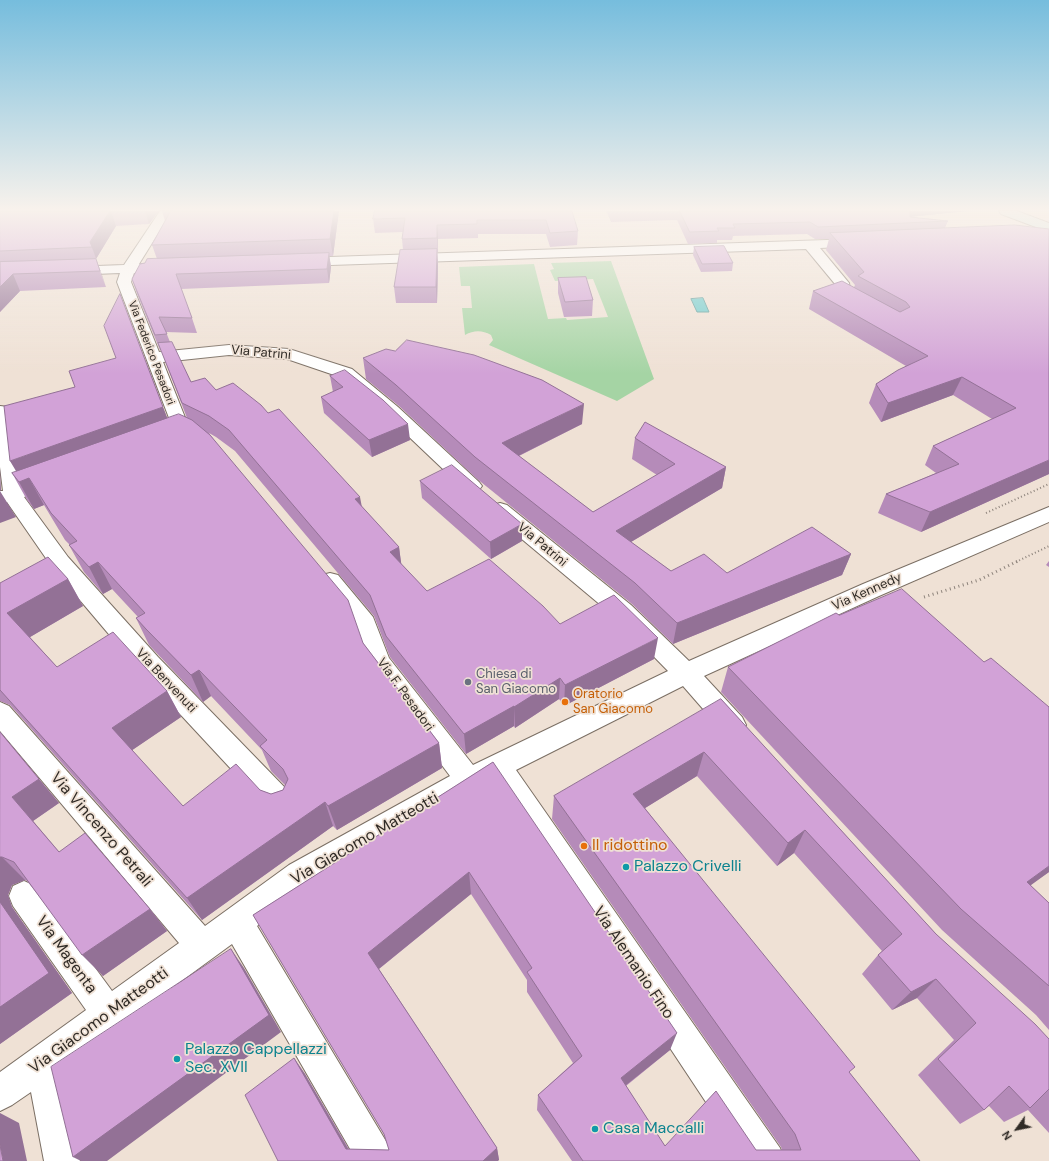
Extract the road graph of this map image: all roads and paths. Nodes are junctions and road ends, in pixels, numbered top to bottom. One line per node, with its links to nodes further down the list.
1 (130, 265): 4 (street)
2 (827, 265): 6 (street)
3 (180, 266): 4 (street)
4 (128, 268): 5 (street); 7 (street, Via Federico Pesadori)
5 (53, 271)
6 (869, 310)
7 (153, 358): 9 (street, Via Federico Pesadori); 16 (street, Via Patrini)
8 (3, 411): 13 (street)
9 (187, 433): 10 (street); 11 (street)
10 (208, 440)
11 (166, 441)
12 (71, 475): 13 (street)
13 (7, 497): 21 (street, Via Benvenuti)
14 (1049, 514): 16 (street, Via Kennedy)
15 (316, 563): 20 (street, Via F. Pesadori)
16 (686, 673): 18 (street, Via Patrini); 19 (street, Via Kennedy)
17 (0, 713): 24 (street, Via Vincenzo Petrali)
18 (748, 742)
19 (498, 766): 20 (street, Via Giacomo Matteotti); 30 (street, Via Alemanio Fino)
20 (469, 780): 23 (street, Via Giacomo Matteotti)
21 (282, 804)
22 (24, 896): 25 (street, Via Magenta)
23 (238, 922): 24 (street, Via Giacomo Matteotti); 29 (street)
24 (202, 946): 25 (street, Via Giacomo Matteotti)
25 (109, 1014): 26 (street, Via Giacomo Matteotti)
26 (43, 1063): 27 (street, Via Giacomo Matteotti); 28 (street)
27 (0, 1093)
28 (62, 1161)
29 (377, 1161)
30 (767, 1161)

